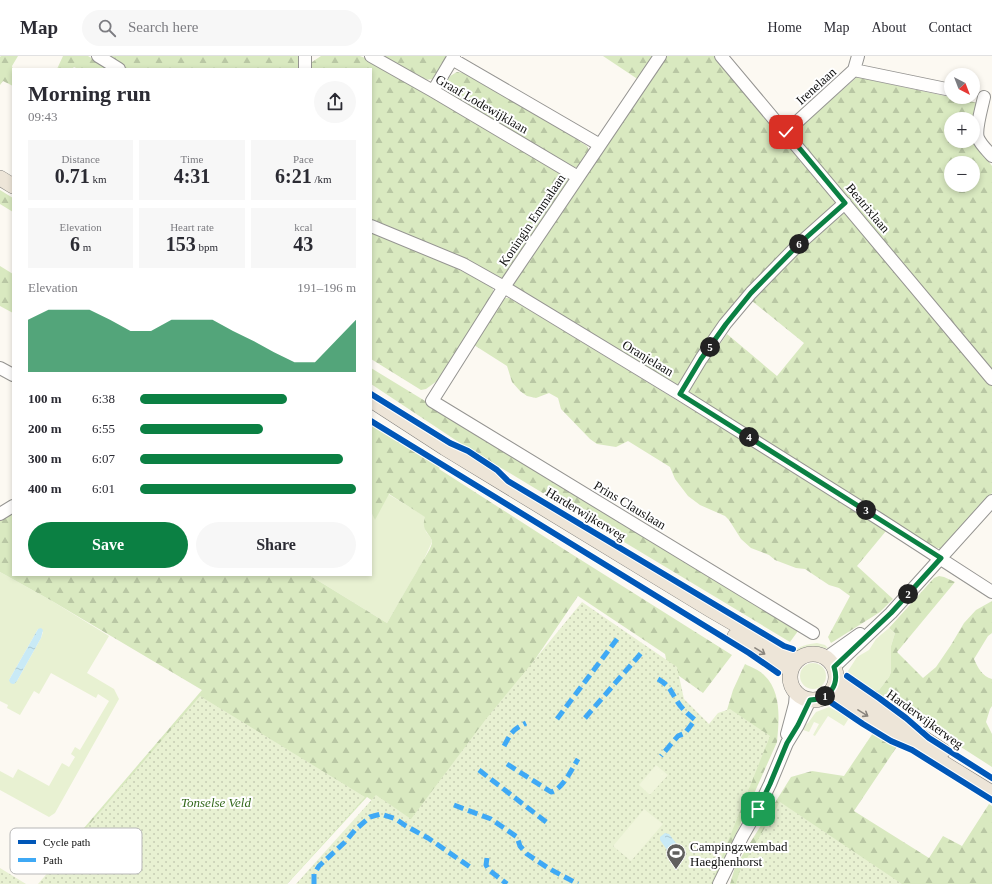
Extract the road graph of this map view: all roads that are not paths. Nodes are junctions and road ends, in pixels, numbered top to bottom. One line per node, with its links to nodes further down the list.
1 (98, 56): 8 (street)
2 (305, 56): 9 (street)
3 (371, 56): 12 (street, Graaf Lodewijklaan)
4 (660, 56): 15 (street, Koningin Emmalaan)
5 (721, 56): 14 (street, Beatrixlaan)
6 (858, 56): 10 (street, Irenelaan)
7 (453, 57): 12 (street); 15 (street, Graaf Lodewijklaan)
8 (117, 68)
9 (305, 68)
10 (854, 70): 11 (street); 14 (street, Irenelaan)
11 (944, 89)
12 (433, 91): 18 (street, Graaf Lodewijklaan)
13 (983, 97): 16 (street)
14 (786, 132): 22 (street, Beatrixlaan)
15 (600, 146): 18 (street, Koningin Emmalaan)
16 (992, 156)
17 (0, 171): 20 (main road)
18 (578, 177): 24 (street, Koningin Emmalaan)
19 (0, 178): 21 (main road)
20 (12, 179)
21 (12, 185)
22 (845, 203): 27 (street, Beatrixlaan); 28 (street)
23 (372, 226): 24 (street, Oranjelaan)
24 (504, 287): 28 (street, Oranjelaan); 30 (street, Koningin Emmalaan)
25 (0, 368): 26 (street)
26 (12, 374)
27 (992, 379)
28 (680, 394): 35 (street, Oranjelaan)
29 (372, 401): 38 (main road, Harderwijkerweg)
30 (432, 402): 37 (street, Prins Clauslaan)
31 (372, 412): 38 (main road, Harderwijkerweg, one-way to 38)
32 (992, 501): 35 (street)
33 (12, 507): 34 (street)
34 (0, 514)
35 (941, 558): 36 (street, Oranjelaan); 39 (street)
36 (992, 592)
37 (813, 633)
38 (794, 665): 39 (main road); 40 (main road)
39 (831, 675): 41 (main road); 43 (main road, Harderwijkerweg); 44 (main road, Harderwijkerweg, one-way to 44)
40 (796, 693): 41 (main road); 42 (street)
41 (810, 700): 42 (street)
42 (783, 753): 45 (street)
43 (992, 783)
44 (992, 793)
45 (719, 884)

